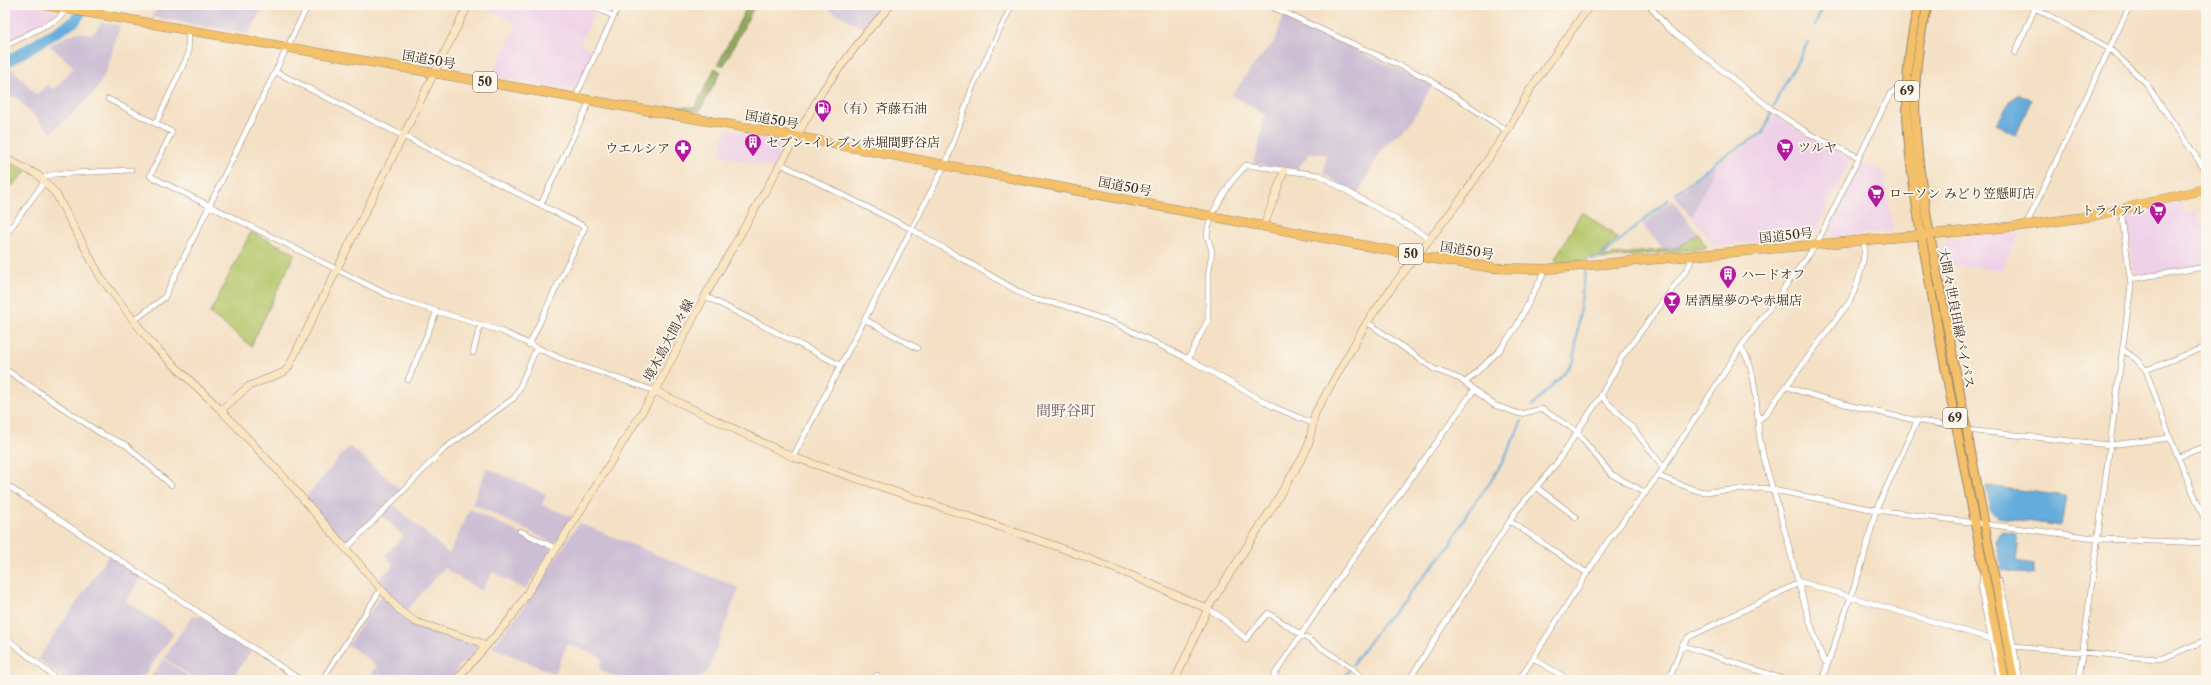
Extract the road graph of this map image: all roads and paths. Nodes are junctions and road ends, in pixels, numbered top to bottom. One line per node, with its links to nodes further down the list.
1 (45, 5): 17 (highway, 国道50号 / 50)
2 (308, 5): 21 (street)
3 (468, 5): 25 (street)
4 (591, 5): 18 (street)
5 (619, 5): 18 (street)
6 (742, 5): 7 (street)
7 (746, 5)
8 (892, 5): 33 (street, 境木島大間々線)
9 (1012, 5): 37 (street)
10 (1268, 5): 31 (street)
11 (1590, 5): 31 (street)
12 (1649, 5): 34 (street)
13 (1919, 5): 26 (main road, 大間々世良田線バイパス / 69)
14 (1928, 5): 50 (main road, 大間々世良田線バイパス / 69)
15 (2130, 5): 22 (street)
16 (2034, 6): 22 (street); 23 (street)
17 (68, 9): 19 (highway, 国道50号 / 50); 20 (street)
18 (614, 16): 27 (street)
19 (189, 30): 21 (highway, 国道50号 / 50); 30 (street)
20 (5, 46)
21 (288, 47): 24 (street); 25 (highway, 国道50号 / 50)
22 (2110, 49): 39 (street); 47 (street)
23 (2014, 53)
24 (276, 72): 32 (street); 44 (street)
25 (434, 73): 27 (highway, 国道50号 / 50); 32 (street)
26 (1907, 88): 34 (street); 50 (main road, 大間々世良田線バイパス / 69)
27 (575, 98): 29 (highway, 国道50号 / 50)
28 (108, 99): 30 (street)
29 (590, 101): 33 (highway, 国道50号 / 50); 43 (street)
30 (156, 123): 44 (street)
31 (1507, 131): 52 (street)
32 (403, 135): 43 (street); 59 (street)
33 (796, 137): 36 (street, 境木島大間々線); 37 (highway, 国道50号 / 50)
34 (1858, 157): 54 (street)
35 (5, 158): 41 (street)
36 (781, 164): 49 (street); 61 (street, 境木島大間々線)
37 (944, 165): 46 (highway, 国道50号 / 50); 49 (street)
38 (131, 170): 41 (street)
39 (2206, 170)
40 (1284, 171): 46 (street); 48 (street); 52 (street)
41 (43, 180): 51 (street); 64 (street)
42 (2206, 189): 45 (highway, 国道50号 / 50)
43 (541, 204): 67 (street)
44 (209, 207): 59 (street); 64 (street)
45 (2121, 210): 47 (highway, 国道50号 / 50); 60 (street)
46 (1212, 216): 48 (highway, 国道50号 / 50); 74 (street)
47 (2026, 225): 50 (highway, 国道50号 / 50)
48 (1264, 226): 55 (highway, 国道50号 / 50)
49 (911, 229): 63 (street); 74 (street)
50 (1926, 235): 53 (highway, 国道50号 / 50); 88 (main road, 大間々世良田線バイパス / 69); 89 (main road, 大間々世良田線バイパス / 69)
51 (5, 236)
52 (1431, 239): 55 (street)
53 (1864, 241): 54 (highway, 国道50号 / 50); 80 (street)
54 (1816, 245): 56 (highway, 国道50号 / 50); 70 (street)
55 (1418, 255): 58 (highway, 国道50号 / 50); 65 (street)
56 (1691, 257): 58 (highway, 国道50号 / 50); 83 (street)
57 (2206, 267): 60 (street)
58 (1546, 269): 79 (street)
59 (336, 271): 62 (street); 84 (street)
60 (2131, 279): 72 (street)
61 (705, 296): 75 (street); 82 (street, 境木島大間々線)
62 (437, 311): 66 (street); 78 (street)
63 (864, 319): 69 (street); 75 (street)
64 (133, 320): 84 (street)
65 (1367, 322): 79 (street); 87 (street)
66 (480, 325): 67 (street); 73 (street)
67 (529, 345): 71 (street)
68 (2206, 347): 77 (street)
69 (917, 348)
70 (1740, 348): 85 (street); 96 (street)
71 (536, 349): 82 (street); 112 (street)
72 (2122, 349): 77 (street); 92 (street)
73 (473, 353)
74 (1188, 359): 87 (street)
75 (840, 365): 94 (street)
76 (5, 369): 99 (street)
77 (2146, 370): 91 (street)
78 (408, 380)
79 (1465, 383): 81 (street)
80 (1786, 386): 85 (street); 86 (street)
81 (1474, 390): 90 (street); 121 (street)
82 (655, 391): 94 (street); 113 (street, 境木島大間々線)
83 (1601, 396): 90 (street); 96 (street)
84 (221, 410): 112 (street)
85 (1758, 420): 101 (street)
86 (1917, 421): 88 (street); 103 (street)
87 (1312, 423): 120 (street)
88 (1956, 424): 106 (main road, 大間々世良田線バイパス / 69)
89 (1966, 430): 92 (street); 107 (main road, 大間々世良田線バイパス / 69)
90 (1577, 432): 100 (street); 102 (street)
91 (2170, 438): 92 (street); 95 (street)
92 (2110, 445): 110 (street)
93 (2206, 446): 95 (street)
94 (792, 457): 120 (street)
95 (2179, 457): 108 (street)
96 (1664, 468): 97 (street)
97 (1658, 476): 101 (street); 102 (street)
98 (5, 484): 132 (street)
99 (171, 485)
100 (1536, 487): 104 (street); 105 (street)
101 (1774, 489): 103 (street); 117 (street)
102 (1646, 493): 115 (street)
103 (1876, 510): 106 (street); 119 (street)
104 (1576, 517)
105 (1510, 521): 115 (street); 138 (street)
106 (1976, 522): 107 (street); 114 (main road, 大間々世良田線バイパス / 69)
107 (1985, 523): 110 (street); 116 (main road, 大間々世良田線バイパス / 69)
108 (2206, 523)
109 (520, 531): 113 (street)
110 (2097, 538): 111 (street); 128 (street)
111 (2206, 543)
112 (346, 549): 118 (street)
113 (556, 549): 127 (street, 境木島大間々線)
114 (1984, 568): 123 (street); 145 (main road, 大間々世良田線バイパス / 69)
115 (1587, 573): 129 (street)
116 (1994, 574): 126 (street); 146 (main road, 大間々世良田線バイパス / 69)
117 (1799, 583): 119 (street); 125 (street); 130 (street)
118 (381, 589): 127 (street); 133 (street)
119 (1850, 598): 123 (street); 130 (street)
120 (1208, 609): 121 (street); 135 (street)
121 (1301, 634): 136 (street); 137 (street)
122 (5, 637): 131 (street)
123 (1991, 640): 144 (street)
124 (2206, 640): 128 (street)
125 (1682, 645): 141 (street); 142 (street)
126 (2013, 646): 128 (street); 147 (street)
127 (485, 647): 134 (street, 境木島大間々線)
128 (2083, 651): 148 (street)
129 (1533, 658): 139 (street); 140 (street)
130 (1826, 663): 143 (street)
131 (58, 680)
132 (301, 680)
133 (322, 680)
134 (456, 680)
135 (1174, 680)
136 (1272, 680)
137 (1363, 680)
138 (1408, 680)
139 (1519, 680)
140 (1569, 680)
141 (1669, 680)
142 (1786, 680)
143 (1822, 680)
144 (2000, 680)
145 (2005, 680)
146 (2014, 680)
147 (2020, 680)
148 (2080, 680)

